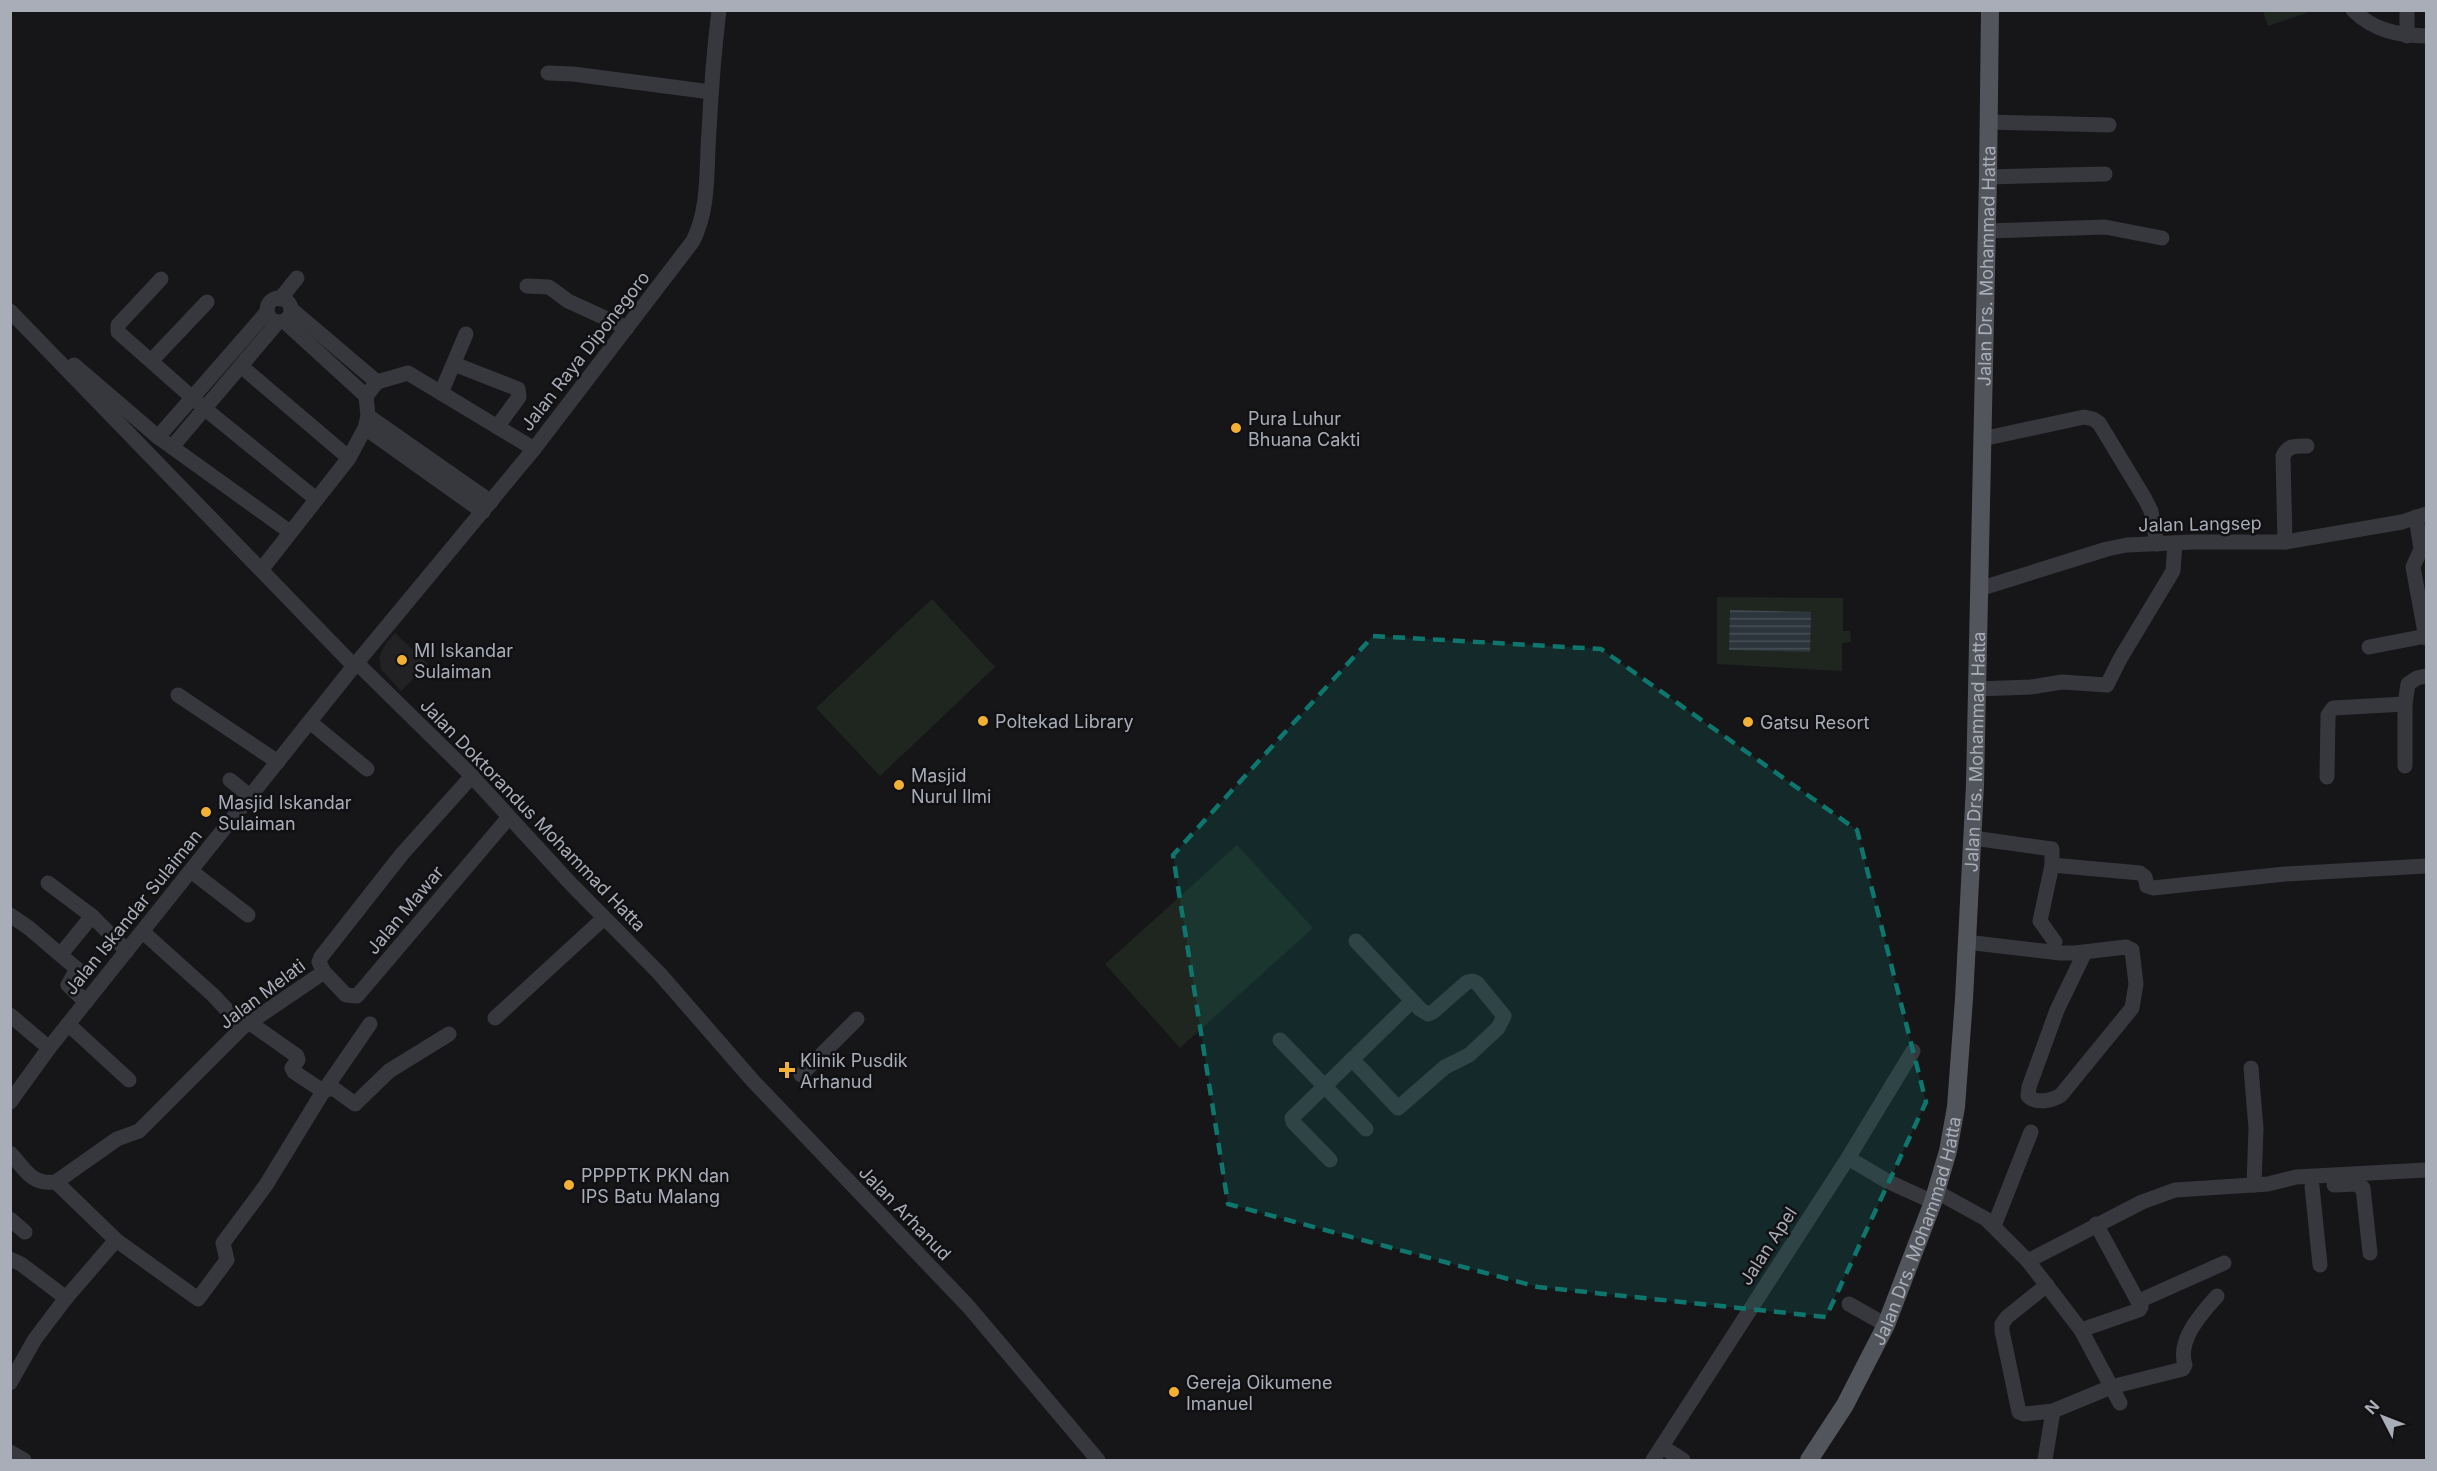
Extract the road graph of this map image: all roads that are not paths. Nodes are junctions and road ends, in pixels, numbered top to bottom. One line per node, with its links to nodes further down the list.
1 (719, 10): 8 (street, Jalan Raya Diponegoro)
2 (1990, 10): 9 (main road, Jalan Drs. Mohammad Hatta)
3 (2353, 10): 5 (street)
4 (2407, 10): 5 (street)
5 (2407, 36): 6 (street)
6 (2427, 36)
7 (548, 73): 8 (street)
8 (711, 93): 21 (street, Jalan Raya Diponegoro)
9 (1988, 122): 10 (street); 12 (main road, Jalan Drs. Mohammad Hatta)
10 (2109, 125)
11 (2105, 174): 12 (street)
12 (1988, 177): 13 (main road, Jalan Drs. Mohammad Hatta)
13 (1987, 231): 14 (street); 34 (main road, Jalan Drs. Mohammad Hatta)
14 (2162, 238)
15 (297, 278): 20 (street)
16 (161, 279): 24 (street)
17 (527, 286): 21 (street)
18 (207, 302): 24 (street)
19 (10, 311): 50 (street, Jalan Doktorandus Mohammad Hatta)
20 (280, 312): 26 (street); 27 (street); 29 (street); 30 (street)
21 (627, 328): 37 (street, Jalan Raya Diponegoro)
22 (466, 334): 25 (street)
23 (58, 351): 33 (street)
24 (152, 360): 30 (street)
25 (454, 364): 28 (street); 32 (street)
26 (240, 366): 30 (street); 38 (street)
27 (377, 382): 28 (street); 29 (street)
28 (441, 393): 32 (street)
29 (366, 396): 31 (street)
30 (198, 404): 33 (street); 36 (street); 39 (street)
31 (366, 422): 38 (street); 40 (street)
32 (497, 427): 37 (street)
33 (158, 437): 36 (street)
34 (1982, 439): 45 (street); 47 (main road, Jalan Drs. Mohammad Hatta)
35 (2307, 446): 43 (street)
36 (172, 447): 42 (street)
37 (534, 449): 40 (street, Jalan Raya Diponegoro)
38 (349, 458): 39 (street)
39 (316, 499): 42 (street)
40 (487, 507): 50 (street, Jalan Raya Diponegoro)
41 (2422, 515): 43 (street, Jalan Langsep); 48 (street)
42 (290, 532): 46 (street)
43 (2285, 542): 44 (street, Jalan Langsep)
44 (2175, 543): 45 (street, Jalan Langsep); 52 (street)
45 (2157, 544): 47 (street, Jalan Langsep)
46 (265, 565)
47 (1979, 589): 52 (main road, Jalan Drs. Mohammad Hatta)
48 (2426, 637): 49 (street)
49 (2369, 647)
50 (355, 664): 55 (street, Jalan Iskandar Sulaiman); 59 (street, Jalan Doktorandus Mohammad Hatta)
51 (2427, 676): 54 (street)
52 (1977, 689): 64 (main road, Jalan Drs. Mohammad Hatta)
53 (178, 695): 56 (street)
54 (2405, 704): 57 (street); 60 (street)
55 (310, 722): 56 (street, Jalan Iskandar Sulaiman); 58 (street)
56 (278, 762): 62 (street, Jalan Iskandar Sulaiman)
57 (2405, 766)
58 (367, 769)
59 (472, 776): 63 (street, Jalan Doktorandus Mohammad Hatta); 79 (street, Jalan Melati)
60 (2326, 777)
61 (230, 780): 62 (street)
62 (250, 797): 67 (street, Jalan Iskandar Sulaiman)
63 (509, 816): 72 (street, Jalan Doktorandus Mohammad Hatta); 79 (street, Jalan Mawar)
64 (1973, 838): 65 (street); 75 (main road, Jalan Drs. Mohammad Hatta)
65 (2052, 865): 66 (street); 76 (street)
66 (2427, 866)
67 (191, 871): 70 (street); 73 (street, Jalan Iskandar Sulaiman)
68 (48, 883): 71 (street)
69 (10, 915): 78 (street)
70 (248, 915)
71 (92, 916): 77 (street); 78 (street)
72 (604, 918): 80 (street, Jalan Doktorandus Mohammad Hatta); 84 (street)
73 (143, 932): 77 (street, Jalan Iskandar Sulaiman); 88 (street)
74 (1356, 941): 81 (street)
75 (1966, 942): 76 (street); 110 (main road, Jalan Drs. Mohammad Hatta)
76 (2069, 950): 76 (street)
77 (128, 951): 82 (street, Jalan Iskandar Sulaiman)
78 (62, 954): 82 (street)
79 (324, 972): 88 (street, Jalan Melati)
80 (679, 996): 135 (street, Jalan Arhanud)
81 (1412, 1001): 93 (street); 93 (street)
82 (86, 1002): 86 (street, Jalan Iskandar Sulaiman)
83 (10, 1016): 91 (street)
84 (495, 1018)
85 (857, 1018): 95 (street)
86 (68, 1024): 91 (street, Jalan Iskandar Sulaiman); 96 (street)
87 (370, 1024): 98 (street)
88 (246, 1025): 98 (street); 106 (street, Jalan Melati)
89 (449, 1034): 98 (street)
90 (1280, 1040): 97 (street)
91 (49, 1048): 99 (street, Jalan Iskandar Sulaiman)
92 (1913, 1051): 103 (street, Jalan Apel)
93 (1352, 1059): 97 (street)
94 (2250, 1068): 108 (street)
95 (801, 1075)
96 (129, 1080)
97 (1324, 1086): 100 (street); 104 (street)
98 (323, 1091): 115 (street)
99 (10, 1102)
100 (1366, 1129)
101 (2031, 1132): 112 (street)
102 (10, 1154): 106 (street)
103 (1848, 1158): 110 (street); 132 (street, Jalan Apel)
104 (1330, 1160)
105 (2427, 1170): 107 (street)
106 (56, 1182): 115 (street)
107 (2274, 1182): 108 (street); 109 (street)
108 (2254, 1185): 113 (street)
109 (2312, 1186): 116 (street); 120 (street)
110 (1935, 1197): 112 (street); 126 (main road, Jalan Drs. Mohammad Hatta)
111 (10, 1219): 114 (street)
112 (1991, 1223): 118 (street)
113 (2096, 1224): 118 (street); 124 (street)
114 (25, 1232)
115 (116, 1239): 123 (street)
116 (2370, 1253)
117 (10, 1259): 123 (street)
118 (2028, 1261): 121 (street)
119 (2224, 1263): 124 (street)
120 (2320, 1265)
121 (2047, 1285): 127 (street); 131 (street)
122 (2217, 1296): 129 (street)
123 (66, 1298): 128 (street)
124 (2139, 1301): 127 (street)
125 (1849, 1304): 126 (street)
126 (1886, 1325): 138 (main road, Jalan Drs. Mohammad Hatta)
127 (2081, 1330): 129 (street)
128 (10, 1383)
129 (2111, 1387): 130 (street); 131 (street)
130 (2120, 1403)
131 (2053, 1411): 139 (street)
132 (1662, 1447): 136 (street, Jalan Apel); 137 (street)
133 (10, 1452): 134 (street)
134 (24, 1461)
135 (1098, 1461)
136 (1653, 1461)
137 (1683, 1461)
138 (1809, 1461)
139 (2045, 1461)

